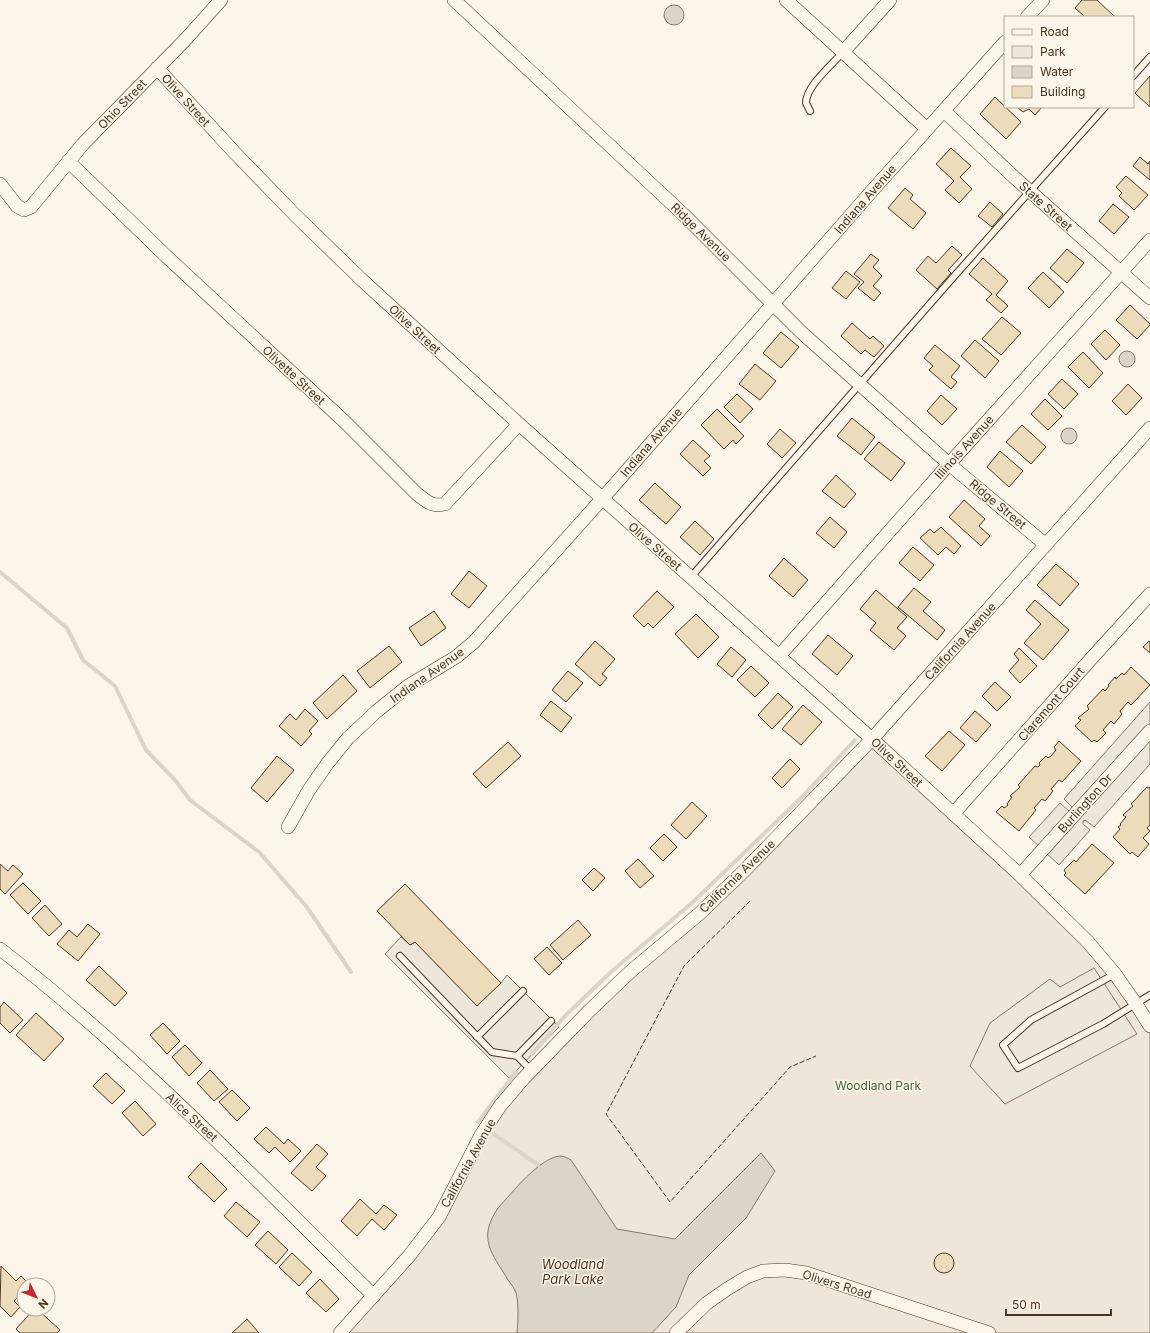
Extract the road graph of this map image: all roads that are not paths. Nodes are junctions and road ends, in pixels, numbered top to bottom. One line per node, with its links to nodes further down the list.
1 (221, 0): 10 (street, Ohio Street)
2 (454, 0): 22 (street, Ridge Avenue)
3 (786, 0): 8 (street)
4 (890, 0): 8 (street)
5 (1042, 0): 6 (street)
6 (1028, 16)
7 (1004, 43): 14 (street, Indiana Avenue)
8 (843, 52): 13 (lane); 15 (street)
9 (1150, 57): 11 (lane)
10 (157, 68): 16 (street, Ohio Street); 24 (street, Olive Street)
11 (1134, 75)
12 (1104, 108): 18 (lane)
13 (810, 110)
14 (944, 111): 15 (street, Indiana Avenue); 18 (street, State Street)
15 (927, 129): 22 (street, Indiana Avenue)
16 (68, 161): 17 (street, Ohio Street); 24 (street, Olivette Street)
17 (0, 184)
18 (1030, 191): 20 (street, State Street); 23 (lane)
19 (1150, 240): 20 (street, Illinois Avenue)
20 (1121, 272): 21 (street, State Street); 26 (street, Illinois Avenue)
21 (1150, 298)
22 (774, 304): 23 (street, Ridge Avenue); 27 (street, Indiana Avenue)
23 (859, 385): 26 (street, Ridge Avenue); 29 (lane)
24 (519, 424): 27 (street, Olive Street)
25 (1150, 428): 28 (street, California Avenue)
26 (949, 464): 28 (street, Ridge Street); 31 (street, Illinois Avenue)
27 (602, 499): 29 (street, Olive Street); 35 (street, Indiana Avenue)
28 (1046, 545): 33 (street, California Avenue)
29 (690, 578): 31 (street, Olive Street)
30 (1150, 594): 34 (street, Claremont Court)
31 (779, 656): 33 (street, Olive Street)
32 (1150, 731): 36 (street, Burlington Dr)
33 (872, 739): 34 (street, Olive Street); 47 (street, California Avenue)
34 (953, 814): 36 (street, Olive Street)
35 (288, 827)
36 (1020, 876): 39 (street, Olive Street)
37 (0, 949): 48 (street, Alice Street)
38 (400, 956): 45 (lane)
39 (1115, 974): 42 (street, Olive Street); 42 (lane)
40 (523, 991): 45 (lane)
41 (1150, 995): 42 (lane)
42 (1136, 1004): 44 (street, Olive Street)
43 (551, 1021): 46 (lane)
44 (1150, 1026)
45 (477, 1037): 46 (lane)
46 (517, 1056): 47 (lane)
47 (532, 1070): 48 (street, California Avenue)
48 (374, 1296): 49 (street, California Avenue)
49 (340, 1333)
50 (676, 1333): 51 (street, Olivers Road)
51 (989, 1333)

